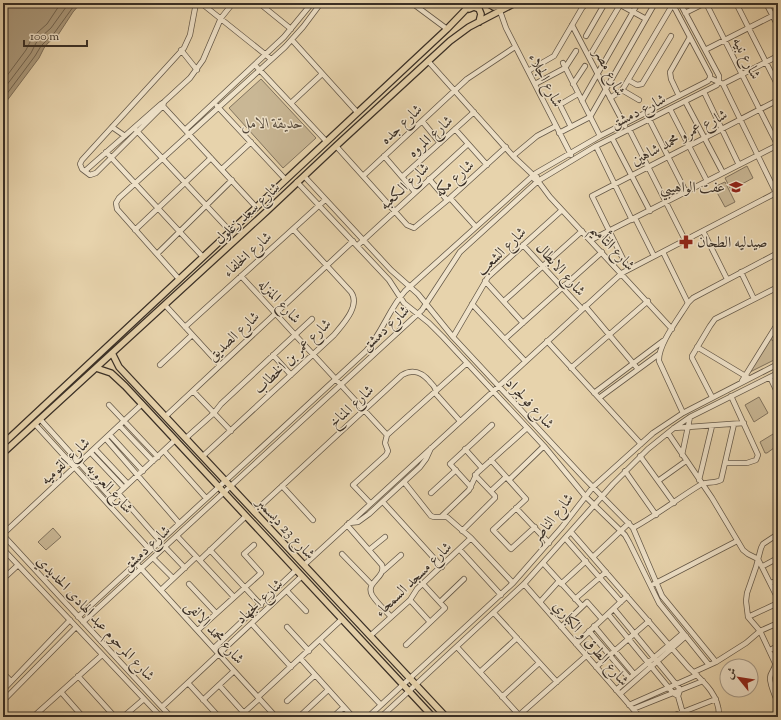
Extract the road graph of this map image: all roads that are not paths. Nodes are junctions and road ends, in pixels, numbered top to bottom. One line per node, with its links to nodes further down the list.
1 (196, 3): 42 (street)
2 (201, 3): 28 (street)
3 (233, 3): 28 (street)
4 (259, 3): 34 (street)
5 (312, 3): 34 (street)
6 (322, 3): 39 (street)
7 (412, 3): 35 (street)
8 (472, 3): 26 (main road, شارع سعد زغلول)
9 (487, 3): 10 (main road)
10 (507, 3)
11 (515, 3): 22 (main road, شارع سعد زغلول)
12 (587, 3): 31 (street)
13 (604, 3): 36 (street)
14 (638, 3): 23 (street)
15 (655, 3): 29 (street)
16 (680, 3): 24 (street)
17 (705, 3): 24 (street); 40 (street, شارع نبيه)
18 (736, 3): 33 (street)
19 (766, 3): 27 (street)
20 (619, 4): 23 (street); 47 (street)
21 (672, 4): 38 (street); 62 (street)
22 (500, 11): 30 (main road, شارع سعد زغلول); 41 (street, شارع الجلاء)
23 (633, 12): 29 (street); 59 (street)
24 (685, 13): 43 (street)
25 (778, 13): 27 (street)
26 (460, 15): 30 (main road); 35 (main road, شارع سعد زغلول)
27 (773, 15): 32 (street); 33 (street)
28 (221, 18): 45 (street); 55 (street)
29 (646, 19): 67 (street)
30 (479, 22): 49 (main road, شارع سعد زغلول)
31 (572, 25): 47 (street, شارع مصر); 57 (street)
32 (778, 26)
33 (748, 28): 40 (street); 50 (street)
34 (291, 29): 45 (street)
35 (447, 29): 84 (main road, شارع سعد زغلول)
36 (586, 36)
37 (671, 36): 62 (street)
38 (690, 36): 61 (street); 72 (street)
39 (292, 40): 48 (street); 58 (street)
40 (724, 40): 43 (street); 60 (street, شارع نبيه)
41 (516, 47): 57 (street, شارع الجلاء); 68 (street, شارع جده)
42 (182, 50): 55 (street); 92 (street)
43 (705, 50): 63 (street)
44 (576, 51): 54 (street)
45 (266, 55): 48 (street); 52 (street)
46 (778, 56): 50 (street, شارع دمشق)
47 (589, 57): 59 (street, شارع مصر)
48 (272, 59): 56 (street)
49 (428, 61): 68 (street, شارع التأميم); 110 (main road, شارع سعد زغلول)
50 (766, 62): 60 (street, شارع دمشق); 66 (street)
51 (562, 63): 54 (street)
52 (255, 65): 56 (street); 78 (street)
53 (585, 66): 65 (street)
54 (565, 68): 64 (street); 65 (street)
55 (197, 70): 80 (street)
56 (260, 70): 79 (street); 81 (street)
57 (528, 71): 64 (street, شارع الجلاء)
58 (322, 74): 79 (street); 84 (street)
59 (598, 74): 67 (street, شارع مصر); 76 (street)
60 (742, 75): 63 (street, شارع دمشق); 83 (street, شارع نبيه)
61 (710, 78): 63 (street); 72 (street, شارع دمشق)
62 (628, 80): 69 (street)
63 (720, 83): 70 (street, شارع دمشق); 88 (street)
64 (535, 84): 91 (street, شارع الجلاء)
65 (573, 84): 71 (street)
66 (778, 86)
67 (606, 89): 73 (street, شارع مصر); 86 (street)
68 (455, 90): 85 (street, شارع التأميم); 89 (street, شارع جده)
69 (622, 90): 73 (street); 74 (street)
70 (704, 92): 77 (street, شارع دمشق); 95 (street)
71 (578, 94): 76 (street); 93 (street)
72 (679, 96): 90 (street, شارع دمشق)
73 (610, 98): 90 (street, شارع مصر)
74 (639, 100)
75 (778, 100): 83 (street, شارع عمرو محمد شاهين)
76 (582, 101): 86 (street)
77 (686, 101): 82 (street, شارع دمشق); 104 (street)
78 (214, 103): 81 (street); 97 (street)
79 (291, 103): 105 (street)
80 (163, 104): 96 (street); 97 (street)
81 (219, 108): 100 (street); 106 (street)
82 (670, 109): 87 (street, شارع دمشق); 112 (street)
83 (760, 109): 88 (street, شارع عمرو محمد شاهين); 109 (street, شارع نبيه)
84 (357, 112): 105 (main road, شارع سعد زغلول)
85 (474, 112): 94 (street, شارع المروه); 113 (street, شارع التأميم)
86 (590, 117): 93 (street); 102 (street)
87 (649, 119): 98 (street, شارع دمشق); 119 (street)
88 (740, 119): 95 (street, شارع عمرو محمد شاهين); 116 (street)
89 (422, 121): 107 (street); 117 (street, شارع جده)
90 (623, 124): 98 (street, شارع مصر); 102 (street, شارع دمشق)
91 (556, 126): 99 (street, شارع الجلاء); 118 (street)
92 (112, 127): 101 (street); 128 (street)
93 (571, 127): 99 (street)
94 (455, 129): 107 (street, شارع المروه); 108 (street)
95 (722, 129): 104 (street, شارع عمرو محمد شاهين); 125 (street)
96 (136, 130): 101 (street); 120 (street); 121 (street)
97 (185, 130): 100 (street)
98 (628, 130): 103 (street, شارع دمشق); 126 (street, شارع مصر)
99 (560, 133): 115 (street, شارع الجلاء)
100 (189, 134): 121 (street); 122 (street)
101 (125, 136): 114 (street)
102 (600, 136): 115 (street, شارع دمشق)
103 (612, 138): 111 (street, شارع دمشق); 131 (street)
104 (704, 138): 112 (street, شارع عمرو محمد شاهين); 129 (street)
105 (326, 141): 137 (main road, شارع سعد زغلول)
106 (251, 142): 127 (street); 137 (street)
107 (440, 143): 134 (street, شارع المروه)
108 (468, 144): 124 (street); 135 (street, شارع الكعبه)
109 (778, 145): 116 (street)
110 (336, 146): 132 (main road, شارع سعد زغلول); 133 (street)
111 (596, 146): 123 (street, شارع دمشق); 143 (street)
112 (689, 146): 119 (street, شارع عمرو محمد شاهين); 139 (street)
113 (506, 147): 118 (street, شارع التأميم); 124 (street, شارع مكه)
114 (106, 152): 120 (street); 128 (street)
115 (570, 153): 123 (street, شارع الجلاء); 130 (street, شارع دمشق)
116 (759, 155): 125 (street); 146 (street)
117 (384, 156): 133 (street, شارع جده); 134 (street)
118 (513, 156): 130 (street, شارع التأميم)
119 (668, 156): 126 (street, شارع عمرو محمد شاهين); 145 (street)
120 (112, 158): 128 (street); 142 (street)
121 (162, 158): 140 (street); 142 (street)
122 (211, 158): 127 (street); 140 (street)
123 (573, 159): 138 (street, شارع دمشق)
124 (486, 165): 147 (street, شارع مكه)
125 (739, 165): 129 (street)
126 (647, 167): 131 (street, شارع عمرو محمد شاهين); 149 (street, شارع مصر)
127 (222, 169): 136 (street)
128 (85, 171)
129 (723, 173): 139 (street)
130 (533, 175): 138 (street, شارع التأميم); 152 (street, شارع دمشق)
131 (631, 175): 143 (street, شارع عمرو محمد شاهين); 158 (street)
132 (304, 176): 141 (main road, شارع سعد زغلول); 148 (street, شارع فولجراد)
133 (363, 176): 157 (street)
134 (402, 177): 144 (street)
135 (429, 179): 144 (street, شارع الكعبه); 147 (street)
136 (232, 180): 150 (street); 153 (street)
137 (285, 180): 153 (main road, شارع سعد زغلول)
138 (538, 181): 155 (street, شارع دمشق); 156 (street, شارع التأميم)
139 (707, 181): 145 (street)
140 (185, 182): 150 (street); 154 (street)
141 (297, 182): 151 (street, شارع فولجراد); 175 (main road, شارع سعد زغلول)
142 (135, 183): 154 (street); 162 (street)
143 (614, 184): 159 (street); 165 (street, شارع عمرو محمد شاهين)
144 (415, 192): 157 (street, شارع الكعبه)
145 (686, 192): 149 (street)
146 (777, 193): 167 (street)
147 (449, 199): 157 (street, شارع مكه); 160 (street)
148 (325, 200): 151 (street, شارع الخلفاء); 168 (street, شارع فولجراد)
149 (666, 202): 158 (street); 170 (street, شارع مصر)
150 (206, 205): 163 (street); 166 (street)
151 (319, 205): 161 (street, شارع الخلفاء); 171 (street, شارع فولجراد)
152 (501, 205): 155 (street); 160 (street, شارع دمشق)
153 (256, 207): 163 (main road, شارع سعد زغلول)
154 (158, 208): 162 (street); 166 (street)
155 (506, 210): 200 (street, شارع دمشق)
156 (562, 210): 164 (street, شارع التأميم); 173 (street, شارع الشعب)
157 (395, 211): 168 (street, شارع الكعبه)
158 (650, 211): 159 (street)
159 (633, 219): 165 (street); 180 (street)
160 (476, 227): 191 (street, شارع دمشق)
161 (293, 229): 182 (street, شارع عمر بن الخطاب); 187 (street, شارع الخلفاء)
162 (135, 230): 179 (street)
163 (230, 231): 172 (main road, شارع سعد زغلول)
164 (582, 231): 169 (street, شارع التأميم); 183 (street)
165 (610, 231): 169 (street); 184 (street)
166 (180, 232): 179 (street); 181 (street)
167 (703, 232): 170 (street); 189 (street)
168 (364, 240): 174 (street, شارع الكعبه); 191 (street, شارع فولجراد)
169 (591, 240): 176 (street, شارع التأميم)
170 (685, 240): 177 (street)
171 (353, 241): 174 (street, شارع فولجراد); 182 (street, شارع الصديق)
172 (218, 243): 175 (main road); 181 (main road, شارع سعد زغلول)
173 (523, 245): 183 (street, شارع الابطال); 190 (street, شارع الشعب)
174 (357, 246): 194 (street, شارع فولجراد)
175 (225, 250): 199 (main road, شارع سعد زغلول)
176 (602, 252): 186 (street, شارع التأميم); 193 (street)
177 (663, 252): 180 (street); 198 (street)
178 (778, 253): 185 (street)
179 (157, 254): 188 (street)
180 (654, 256): 184 (street)
181 (203, 257): 188 (main road, شارع سعد زغلول)
182 (327, 265): 203 (street, شارع الصديق); 219 (street, شارع عمر بن الخطاب)
183 (542, 266): 193 (street, شارع الابطال); 196 (street)
184 (628, 269): 186 (street)
185 (741, 272): 189 (street); 195 (street)
186 (622, 273): 197 (street, شارع التأميم); 202 (street)
187 (241, 276): 203 (street, شارع المنزله); 208 (street, شارع الخلفاء)
188 (179, 279): 276 (main road, شارع سعد زغلول)
189 (727, 279): 198 (street)
190 (485, 281): 196 (street); 201 (street, شارع الشعب)
191 (410, 286): 194 (street, شارع دمشق); 200 (street, شارع فولجراد)
192 (778, 287): 195 (street)
193 (562, 288): 202 (street, شارع الابطال); 206 (street)
194 (399, 298): 204 (street, شارع فولجراد); 237 (street, شارع دمشق)
195 (754, 299): 217 (street)
196 (504, 301): 206 (street)
197 (648, 301): 209 (street, شارع التأميم); 210 (street)
198 (688, 303): 209 (street)
199 (165, 304): 208 (street); 218 (main road, شارع سعد زغلول)
200 (426, 304): 204 (street, شارع دمشق); 213 (street, شارع فولجراد)
201 (472, 304): 213 (street, شارع الشعب); 215 (street)
202 (583, 308): 210 (street, شارع الابطال); 216 (street)
203 (275, 313): 212 (street, شارع المنزله); 226 (street, شارع الصديق)
204 (417, 315): 223 (street, شارع فولجراد); 238 (street, شارع دمشق)
205 (312, 319): 212 (street)
206 (523, 323): 215 (street)
207 (778, 324): 234 (street)
208 (185, 327): 211 (street)
209 (672, 329): 214 (street)
210 (610, 334): 224 (street, شارع الابطال); 229 (street)
211 (192, 335): 226 (street); 227 (street)
212 (295, 335): 219 (street, شارع المنزله); 221 (street)
213 (453, 337): 239 (street, شارع فولجراد)
214 (666, 338): 220 (street); 224 (street)
215 (505, 339): 222 (street)
216 (547, 341): 222 (street); 229 (street)
217 (697, 347): 234 (street); 246 (street)
218 (112, 352): 228 (main road, شارع سعد زغلول); 231 (main road, شارع 23 ديسمبر)
219 (313, 354): 233 (street, شارع عمر بن الخطاب); 237 (street, شارع المنزله)
220 (659, 354): 230 (street); 251 (street)
221 (273, 355): 233 (street); 252 (street)
222 (525, 362): 239 (street)
223 (467, 363): 241 (street); 242 (street, شارع فولجراد)
224 (633, 363): 230 (street, شارع الابطال); 243 (street)
225 (778, 364): 234 (street, شارع الناصر)
226 (220, 365): 240 (street, شارع الصديق)
227 (160, 366)
228 (96, 368): 236 (main road, شارع 23 ديسمبر); 255 (main road, شارع سعد زغلول)
229 (571, 368): 243 (street)
230 (638, 369): 247 (street)
231 (123, 371): 236 (main road); 253 (main road, شارع 23 ديسمبر)
232 (778, 373): 235 (street, شارع الناصر)
233 (290, 375): 267 (street, شارع عمر بن الخطاب)
234 (748, 377): 246 (street, شارع الناصر)
235 (770, 377): 244 (street); 245 (street, شارع الناصر)
236 (117, 378): 248 (main road, شارع 23 ديسمبر)
237 (335, 379): 238 (street, شارع المنزله); 302 (street, شارع دمشق)
238 (341, 385): 250 (street, شارع المنزله); 308 (street, شارع دمشق)
239 (499, 386): 242 (street); 311 (street, شارع فولجراد)
240 (193, 390): 252 (street); 253 (street, شارع الصديق)
241 (436, 391): 250 (street, شارع المناخ); 256 (street, شارع المناخ); 271 (street)
242 (494, 392): 256 (street); 264 (street, شارع فولجراد)
243 (594, 393): 247 (street)
244 (778, 394)
245 (731, 396): 254 (street, شارع الناصر); 258 (street)
246 (712, 397): 251 (street, شارع الناصر)
247 (599, 398): 277 (street)
248 (142, 404): 257 (street, شارع القوميه); 275 (main road, شارع 23 ديسمبر)
249 (109, 405): 257 (street)
250 (364, 410): 271 (street, شارع المنزله); 309 (street, شارع المناخ)
251 (682, 412): 268 (street, شارع الناصر)
252 (214, 413): 267 (street); 272 (street)
253 (166, 416): 272 (main road, شارع 23 ديسمبر)
254 (690, 417): 265 (street, شارع الناصر); 266 (street)
255 (40, 419): 259 (main road, شارع سعد زغلول); 292 (street)
256 (460, 421): 278 (street)
257 (125, 422): 262 (street, شارع القوميه); 288 (street)
258 (744, 423): 260 (street); 293 (street)
259 (35, 424): 280 (main road, شارع سعد زغلول); 294 (street, شارع العروبه)
260 (734, 424): 263 (street); 293 (street)
261 (492, 425): 281 (street)
262 (120, 426): 270 (street, شارع القوميه); 290 (street)
263 (712, 426): 266 (street); 305 (street)
264 (527, 428): 279 (street, شارع فولجراد); 289 (street)
265 (674, 428): 266 (street); 269 (street, شارع الناصر)
266 (688, 428): 285 (street)
267 (230, 431): 286 (street, شارع عمر بن الخطاب)
268 (653, 433): 274 (street); 277 (street, شارع الناصر)
269 (668, 433): 274 (street, شارع الناصر); 285 (street)
270 (110, 435): 273 (street, شارع القوميه); 296 (street)
271 (387, 435): 323 (street)
272 (186, 438): 286 (main road, شارع 23 ديسمبر)
273 (106, 439): 282 (street, شارع القوميه); 299 (street)
274 (660, 439): 287 (street, شارع الناصر)
275 (175, 440): 283 (street); 307 (main road, شارع 23 ديسمبر)
276 (4, 443): 280 (main road)
277 (641, 444): 311 (street, شارع الناصر)
278 (432, 446): 304 (street); 323 (street)
279 (544, 446): 301 (street); 317 (street, شارع فولجراد)
280 (10, 447): 284 (main road, شارع سعد زغلول)
281 (466, 449): 295 (street); 297 (street)
282 (93, 451): 292 (street, شارع القوميه); 306 (street); 312 (street)
283 (164, 451): 288 (street); 319 (street)
284 (3, 453)
285 (682, 455): 291 (street)
286 (203, 456): 302 (main road, شارع 23 ديسمبر)
287 (640, 456): 298 (street, شارع الناصر); 303 (street)
288 (158, 457): 290 (street)
289 (491, 460): 295 (street); 301 (street)
290 (153, 461): 296 (street)
291 (686, 461): 303 (street); 305 (street)
292 (80, 463): 294 (street, شارع القوميه); 320 (street)
293 (725, 463): 305 (street)
294 (75, 467): 322 (street, شارع العروبه); 341 (street, شارع القوميه)
295 (482, 468): 300 (street)
296 (143, 470): 299 (street)
297 (456, 470): 310 (street); 316 (street)
298 (625, 471): 318 (street, شارع الناصر); 328 (street)
299 (137, 476): 306 (street); 332 (street)
300 (475, 476): 310 (street); 314 (street)
301 (507, 478): 314 (street); 326 (street)
302 (225, 480): 307 (street, شارع دمشق); 308 (main road, شارع 23 ديسمبر)
303 (658, 481): 324 (street)
304 (404, 482): 321 (street); 330 (street)
305 (701, 482): 324 (street); 347 (street)
306 (128, 484): 312 (street)
307 (219, 486): 313 (main road, شارع 23 ديسمبر); 319 (street, شارع دمشق)
308 (231, 486): 313 (street, شارع دمشق); 327 (main road, شارع 23 ديسمبر)
309 (282, 486): 327 (street, شارع المناخ); 331 (street)
310 (471, 487): 330 (street)
311 (593, 487): 317 (street, شارع الناصر); 318 (street, شارع فولجراد)
312 (124, 488): 315 (street)
313 (224, 492): 329 (main road, شارع 23 ديسمبر); 342 (street, شارع دمشق)
314 (491, 492): 337 (street)
315 (118, 493): 320 (street); 346 (street)
316 (431, 493)
317 (585, 496): 325 (street, شارع فولجراد); 348 (street, شارع الناصر)
318 (602, 496): 325 (street, شارع الناصر); 334 (street, شارع فولجراد)
319 (206, 498): 332 (street, شارع دمشق)
320 (112, 499): 322 (street)
321 (383, 502): 333 (street); 369 (street)
322 (107, 503): 352 (street, شارع العروبه)
323 (370, 503): 333 (street)
324 (674, 503): 328 (street)
325 (594, 506): 338 (street, شارع الناصر); 339 (street, شارع فولجراد)
326 (516, 508): 335 (street); 335 (street)
327 (254, 512): 367 (main road, شارع 23 ديسمبر)
328 (656, 515): 336 (street)
329 (246, 516): 353 (street); 372 (main road, شارع 23 ديسمبر)
330 (442, 516): 337 (street)
331 (313, 520)
332 (179, 523): 346 (street, شارع دمشق)
333 (348, 524): 354 (street); 367 (street)
334 (629, 524): 336 (street, شارع فولجراد); 339 (street)
335 (535, 527): 348 (street)
336 (633, 528): 383 (street, شارع فولجراد)
337 (462, 531): 344 (street)
338 (571, 532): 345 (street, شارع الناصر); 358 (street)
339 (620, 532): 358 (street); 389 (street, شارع فولجراد)
340 (778, 534): 362 (street)
341 (3, 535): 391 (street, شارع المرحوم عبد الهادى الحديدي)
342 (177, 536): 350 (street, شارع دمشق); 360 (street)
343 (385, 537): 354 (street)
344 (471, 538): 355 (street, شارع مسجد السمحاء); 382 (street)
345 (565, 538): 363 (street); 365 (street, شارع الناصر)
346 (160, 541): 352 (street, شارع دمشق)
347 (737, 541): 362 (street); 383 (street)
348 (549, 543): 382 (street, شارع الناصر)
349 (254, 544): 390 (street)
350 (165, 547): 359 (street, شارع دمشق); 371 (street)
351 (3, 549): 366 (street, شارع المرحوم عبد الهادى الحديدي)
352 (150, 550): 364 (street, شارع دمشق)
353 (210, 550): 360 (street); 390 (street)
354 (369, 550): 373 (street)
355 (460, 550): 369 (street, شارع مسجد السمحاء); 396 (street)
356 (342, 554): 388 (street)
357 (400, 555): 373 (street)
358 (593, 557): 374 (street)
359 (153, 558): 370 (street, شارع دمشق); 377 (street)
360 (198, 558): 371 (street); 398 (street)
361 (778, 558): 368 (street)
362 (758, 559): 368 (street); 416 (street)
363 (586, 562): 376 (street); 381 (street)
364 (136, 563): 370 (street, شارع محمد الالفى); 414 (street, شارع دمشق)
365 (543, 564): 381 (street); 387 (street, شارع الناصر)
366 (18, 565): 378 (street); 394 (street, شارع المرحوم عبد الهادى الحديدي)
367 (304, 565): 395 (main road, شارع 23 ديسمبر)
368 (763, 566): 384 (street)
369 (442, 567): 386 (street, شارع مسجد السمحاء)
370 (142, 568): 392 (street, شارع محمد الالفى); 421 (street, شارع دمشق)
371 (184, 568): 377 (street)
372 (296, 570): 375 (main road, شارع 23 ديسمبر); 407 (street, شارع الجهاد)
373 (384, 571): 388 (street)
374 (606, 572): 376 (street); 397 (street)
375 (302, 576): 393 (street, شارع الجهاد); 401 (main road, شارع 23 ديسمبر)
376 (600, 577): 399 (street); 405 (street)
377 (173, 578): 392 (street)
378 (3, 579)
379 (464, 579): 403 (street)
380 (778, 580): 384 (street)
381 (560, 582): 399 (street); 404 (street)
382 (513, 583): 396 (street, شارع الناصر)
383 (656, 583): 389 (street); 453 (street, شارع فولجراد)
384 (771, 583): 400 (street)
385 (189, 584): 411 (street)
386 (423, 584): 402 (street, شارع مسجد السمحاء); 403 (street)
387 (524, 584): 404 (street, شارع الطرق و الكباري); 412 (street, شارع الناصر)
388 (372, 585): 415 (street)
389 (650, 586): 433 (street, شارع فولجراد)
390 (245, 587): 398 (street); 407 (street)
391 (51, 588): 394 (street); 414 (street, شارع المرحوم عبد الهادى الحديدي)
392 (161, 590): 429 (street, شارع محمد الالفى)
393 (287, 591): 410 (street); 424 (street, شارع الجهاد)
394 (46, 594): 419 (street, شارع المرحوم عبد الهادى الحديدي)
395 (331, 594): 401 (main road); 434 (main road, شارع 23 ديسمبر)
396 (501, 595): 467 (street, شارع الناصر)
397 (627, 596): 405 (street); 420 (street)
398 (234, 597): 411 (street)
399 (575, 599): 408 (street)
400 (778, 599)
401 (325, 600): 417 (main road, شارع 23 ديسمبر)
402 (410, 600): 415 (street, شارع مسجد السمحاء); 422 (street)
403 (440, 602): 422 (street)
404 (540, 602): 425 (street, شارع الطرق و الكباري)
405 (621, 602): 409 (street)
406 (778, 603): 416 (street)
407 (261, 605): 443 (street, شارع الجهاد)
408 (582, 606): 418 (street); 425 (street)
409 (614, 609): 413 (street); 432 (street)
410 (306, 611)
411 (216, 613): 429 (street)
412 (494, 613): 435 (street); 442 (street, شارع الناصر)
413 (608, 614): 418 (street); 436 (street)
414 (78, 617): 421 (street, شارع المرحوم عبد الهادى الحديدي)
415 (391, 617): 434 (street, شارع مسجد السمحاء)
416 (748, 618): 431 (street)
417 (342, 619): 437 (street); 475 (main road, شارع 23 ديسمبر)
418 (602, 619): 426 (street)
419 (70, 620): 427 (street, شارع المرحوم عبد الهادى الحديدي); 469 (street)
420 (649, 621): 432 (street); 440 (street)
421 (83, 622): 497 (street, شارع المرحوم عبد الهادى الحديدي)
422 (430, 622): 439 (street)
423 (778, 623): 431 (street)
424 (252, 624): 447 (street, شارع الجهاد); 457 (street)
425 (561, 626): 438 (street, شارع الطرق و الكباري)
426 (594, 626): 430 (street); 446 (street)
427 (76, 627): 448 (street, شارع المرحوم عبد الهادى الحديدي); 492 (street)
428 (288, 627): 445 (street)
429 (198, 630): 443 (street, شارع محمد الالفى)
430 (589, 631): 438 (street); 449 (street)
431 (760, 631): 444 (street); 453 (street)
432 (634, 634): 436 (street); 452 (street)
433 (685, 634): 440 (street); 456 (street, شارع فولجراد)
434 (370, 636): 467 (main road, شارع 23 ديسمبر)
435 (517, 638): 454 (street); 461 (street)
436 (628, 639): 446 (street); 455 (street)
437 (320, 640): 445 (street); 495 (street)
438 (576, 644): 450 (street, شارع الطرق و الكباري)
439 (406, 645)
440 (671, 646): 452 (street); 464 (street)
441 (778, 646): 444 (street)
442 (457, 647): 461 (street); 476 (street, شارع الناصر)
443 (214, 648): 447 (street, شارع محمد الالفى)
444 (770, 650): 459 (street)
445 (308, 651): 451 (street)
446 (615, 651): 449 (street); 463 (street)
447 (219, 654): 460 (street, شارع محمد الالفى); 472 (street, شارع الجهاد)
448 (102, 655): 466 (street); 489 (street, شارع المرحوم عبد الهادى الحديدي)
449 (609, 655): 458 (street); 468 (street)
450 (586, 656): 458 (street, شارع الطرق و الكباري); 471 (street)
451 (300, 658): 457 (street); 465 (street)
452 (656, 660): 455 (street); 473 (street)
453 (716, 662): 456 (street)
454 (540, 663): 471 (street); 487 (street)
455 (650, 664): 463 (street); 477 (street); 485 (street)
456 (709, 665): 464 (street)
457 (291, 667): 488 (street)
458 (596, 667): 480 (street, شارع الطرق و الكباري)
459 (777, 667): 494 (street)
460 (234, 670): 474 (street); 488 (street, شارع محمد الالفى)
461 (480, 672): 487 (street)
462 (3, 673): 469 (street)
463 (634, 674): 468 (street)
464 (695, 674): 470 (street); 473 (street)
465 (315, 675): 479 (street); 493 (street)
466 (78, 676): 483 (street); 505 (street)
467 (410, 678): 475 (street, شارع الناصر); 476 (main road, شارع 23 ديسمبر)
468 (629, 678): 480 (street)
469 (11, 681): 478 (street)
470 (703, 681): 481 (street); 490 (street)
471 (556, 682): 504 (street)
472 (188, 683): 491 (street); 497 (street, شارع الجهاد)
473 (676, 684): 477 (street); 481 (street)
474 (219, 685): 491 (street); 500 (street)
475 (403, 685): 482 (main road, شارع 23 ديسمبر); 495 (street, شارع الناصر)
476 (416, 685): 482 (street, شارع الناصر); 518 (main road, شارع 23 ديسمبر)
477 (669, 687): 484 (street); 496 (street)
478 (3, 690)
479 (328, 690): 498 (street); 512 (street)
480 (616, 690): 485 (street, شارع الطرق و الكباري)
481 (680, 690): 484 (street); 486 (street)
482 (409, 691): 516 (street, شارع الناصر); 517 (main road, شارع 23 ديسمبر)
483 (61, 692): 502 (street); 503 (street)
484 (673, 693): 486 (street); 499 (street)
485 (620, 694): 496 (street, شارع الطرق و الكباري)
486 (678, 696): 501 (street)
487 (502, 697): 504 (street)
488 (259, 698): 500 (street); 511 (street, شارع محمد الالفى)
489 (144, 699): 506 (street); 507 (street, شارع المرحوم عبد الهادى الحديدي)
490 (716, 699): 501 (street); 521 (street)
491 (203, 700): 509 (street)
492 (3, 701)
493 (287, 702)
494 (778, 704)
495 (381, 705): 515 (street, شارع الناصر)
496 (629, 705): 499 (street, شارع الطرق و الكباري)
497 (162, 707): 508 (street, شارع المرحوم عبد الهادى الحديدي)
498 (344, 707): 513 (street); 514 (street)
499 (634, 709): 519 (street, شارع الطرق و الكباري)
500 (244, 713): 510 (street)
501 (683, 715): 520 (street)
502 (37, 716)
503 (80, 716)
504 (518, 716)
505 (114, 717)
506 (124, 717)
507 (161, 717)
508 (171, 717)
509 (219, 717)
510 (239, 717)
511 (276, 717)
512 (299, 717)
513 (332, 717)
514 (353, 717)
515 (368, 717)
516 (381, 717)
517 (433, 717)
518 (446, 717)
519 (640, 717)
520 (670, 717)
521 (719, 717)

